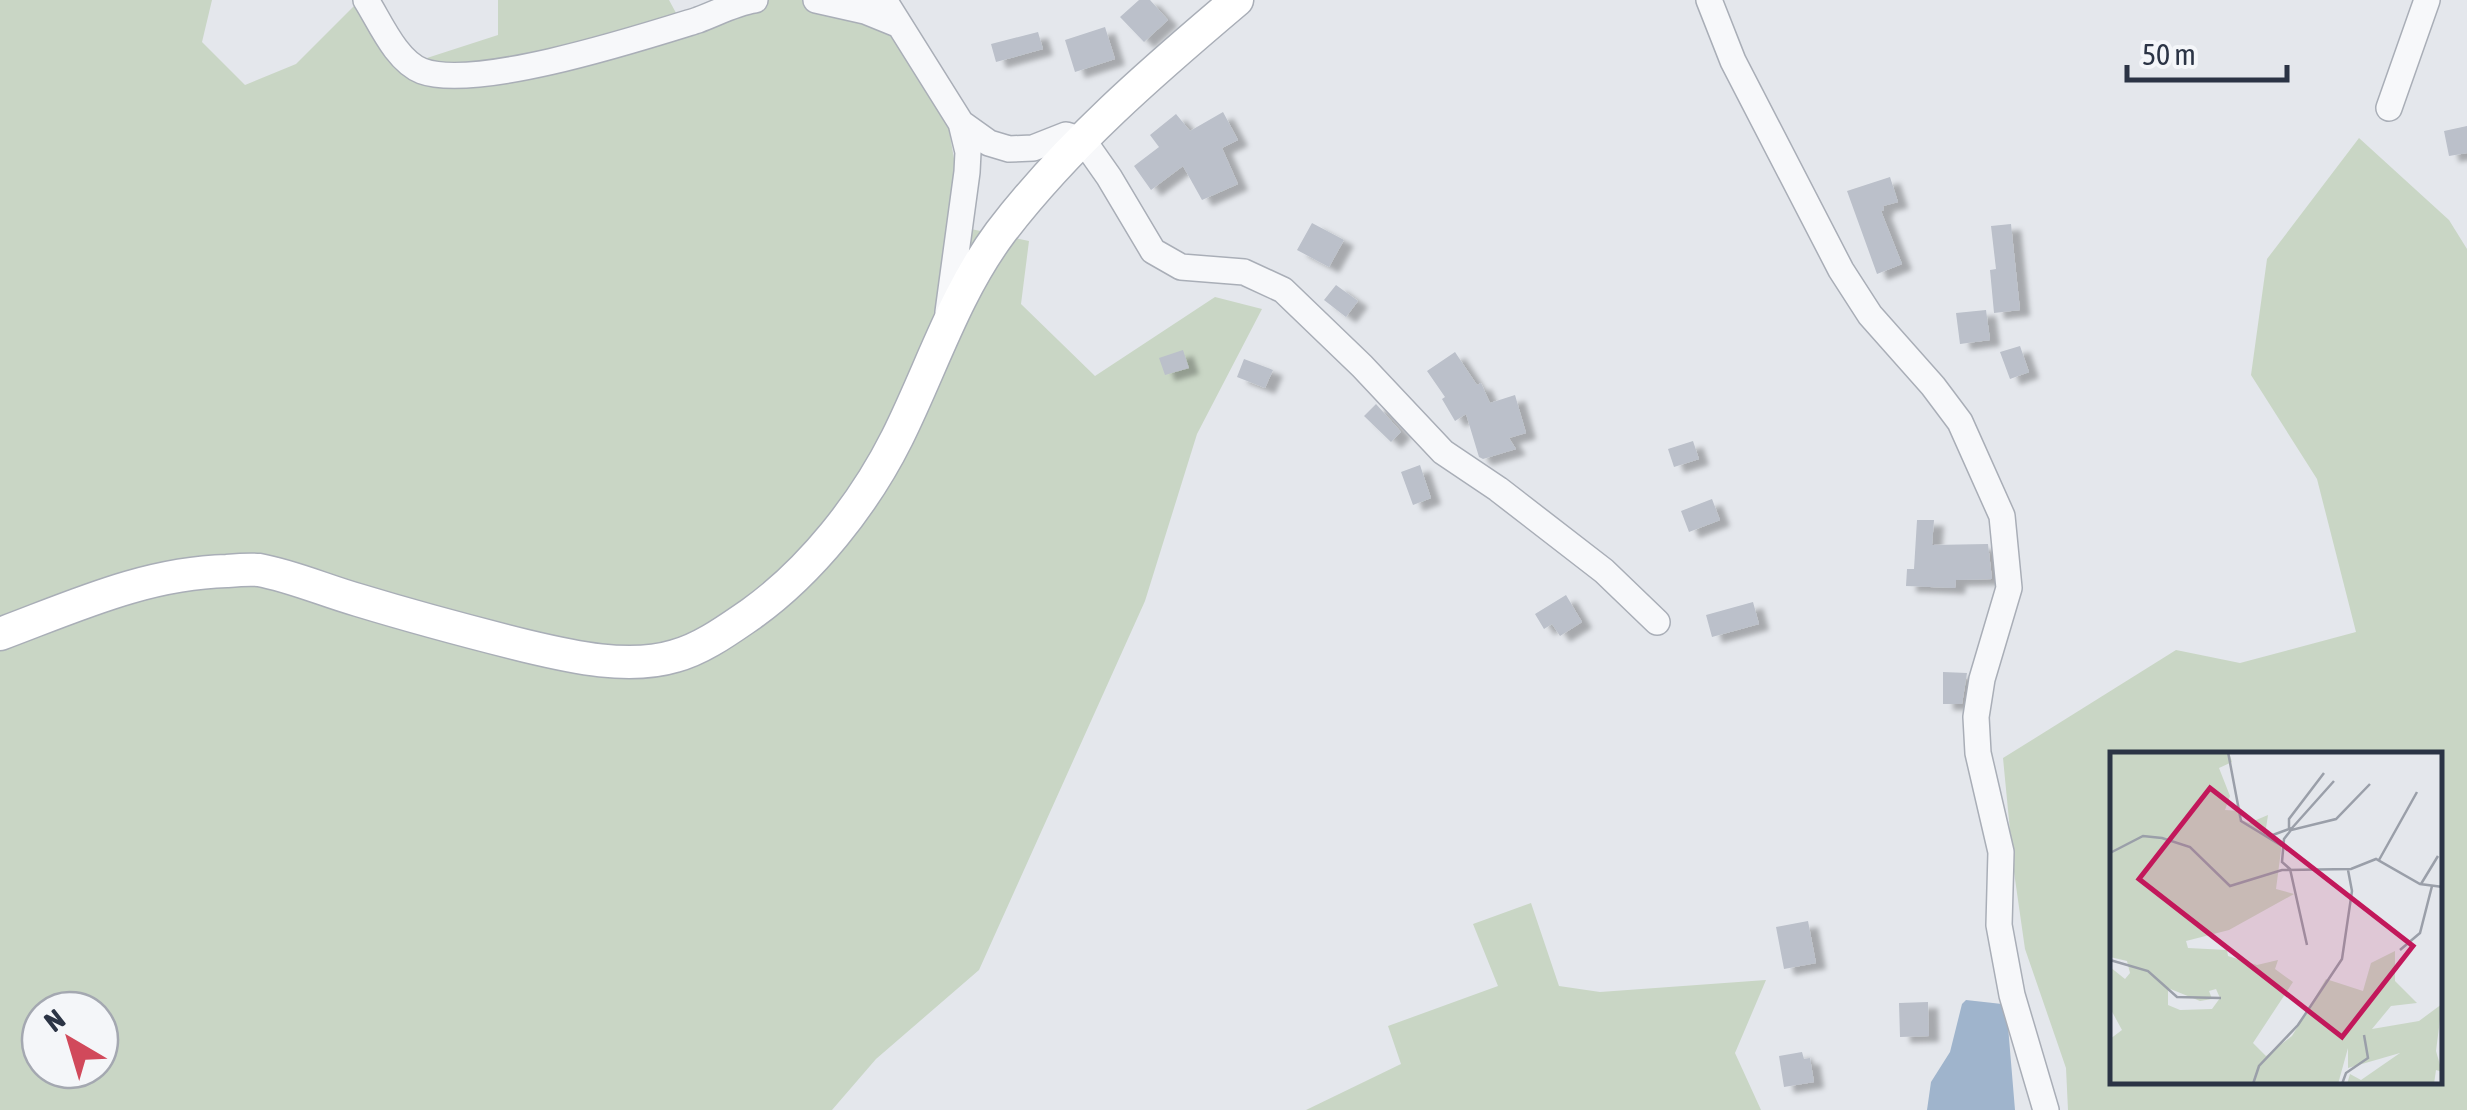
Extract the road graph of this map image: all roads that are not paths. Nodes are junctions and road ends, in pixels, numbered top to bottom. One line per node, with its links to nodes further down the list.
1 (366, 0): 7 (street)
2 (816, 0): 8 (street)
3 (884, 0): 8 (street)
4 (1238, 0): 11 (street)
5 (1709, 0): 15 (street)
6 (2427, 0): 9 (street)
7 (741, 2)
8 (898, 24): 10 (street)
9 (2390, 108)
10 (961, 123): 11 (street); 12 (street)
11 (1083, 140): 12 (street); 13 (street)
12 (946, 327): 14 (street)
13 (1657, 622)
14 (0, 634)
15 (2046, 1110)

